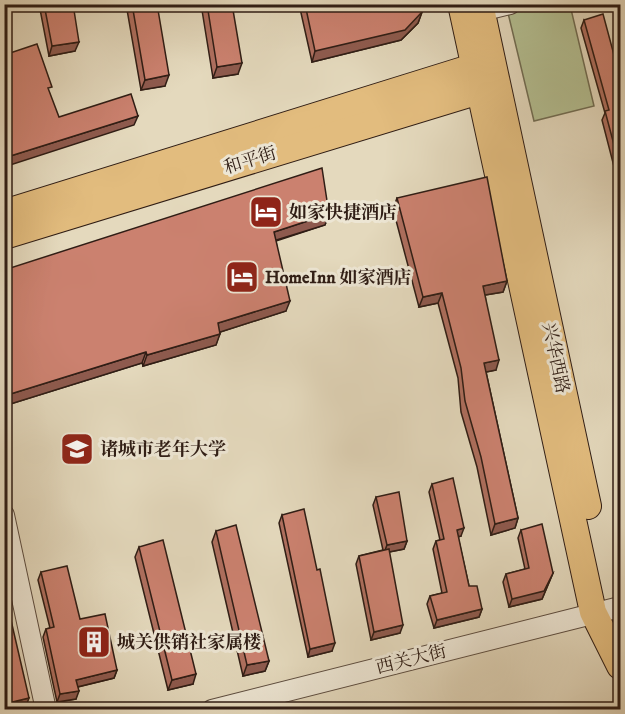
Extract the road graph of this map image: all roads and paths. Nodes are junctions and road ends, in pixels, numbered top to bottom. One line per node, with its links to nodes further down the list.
1 (510, 4): 2 (street)
2 (474, 7): 3 (main road)
3 (482, 63): 4 (main road); 5 (main road, 和平街)
4 (488, 88): 6 (main road, 和平街); 8 (main road)
5 (4, 213)
6 (4, 236)
7 (4, 515): 10 (street)
8 (611, 613): 9 (main road); 11 (street, 西关大街)
9 (621, 666)
10 (46, 710)
11 (212, 710)

